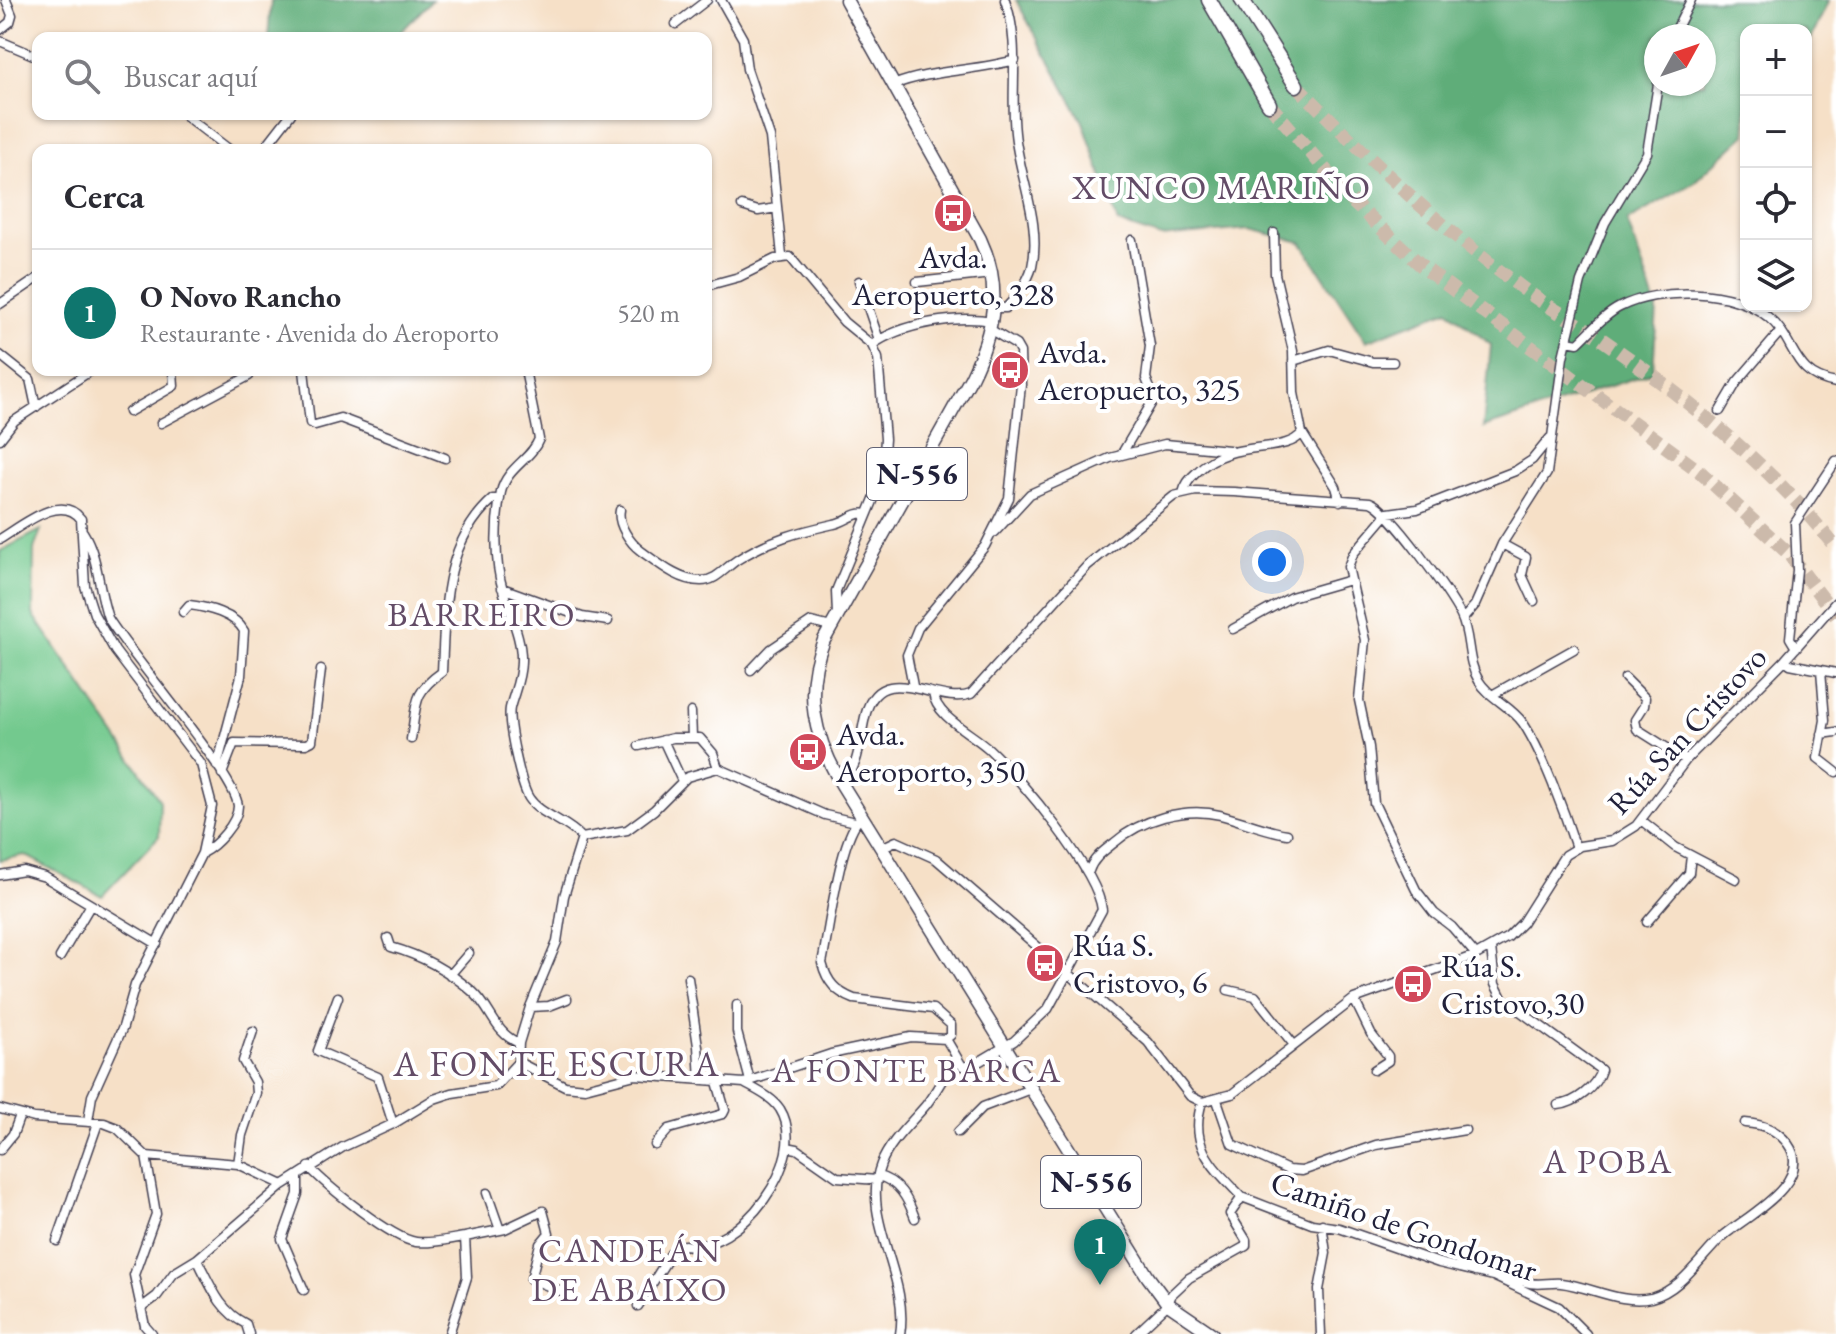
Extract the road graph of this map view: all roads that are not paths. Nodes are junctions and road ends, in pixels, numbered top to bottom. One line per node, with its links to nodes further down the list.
1 (6, 0): 11 (street)
2 (707, 0): 9 (street)
3 (721, 0): 24 (street)
4 (846, 0): 15 (main road, N-556)
5 (1005, 0): 14 (street)
6 (1209, 0): 18 (highway)
7 (1242, 0): 16 (highway)
8 (1691, 0): 10 (street)
9 (676, 24)
10 (1679, 24)
11 (0, 30)
12 (0, 41): 13 (street)
13 (32, 54)
14 (1015, 60): 15 (street); 34 (street)
15 (893, 85): 28 (main road, N-556)
16 (1296, 85)
17 (1656, 96): 36 (street)
18 (1269, 104)
19 (194, 120): 21 (street)
20 (286, 120): 22 (street)
21 (223, 144)
22 (268, 144)
23 (742, 206): 24 (street)
24 (777, 208): 27 (street)
25 (1274, 233): 39 (street)
26 (1132, 240): 55 (street)
27 (782, 256): 32 (street); 37 (street)
28 (992, 274): 31 (street); 34 (main road, N-556)
29 (859, 281): 37 (street)
30 (32, 282): 33 (street)
31 (917, 282)
32 (712, 284)
33 (0, 304)
34 (993, 320): 37 (street); 67 (street); 75 (main road, N-556)
35 (1780, 332): 36 (street); 46 (street); 48 (street)
36 (1567, 341): 52 (street)
37 (876, 343): 63 (street)
38 (0, 355): 47 (street)
39 (1293, 361): 40 (street); 51 (street)
40 (1393, 362)
41 (83, 376): 47 (street)
42 (173, 376): 49 (street)
43 (249, 376): 50 (street)
44 (305, 376): 56 (street)
45 (526, 376): 59 (street)
46 (1836, 383)
47 (36, 407): 53 (street)
48 (1720, 411)
49 (129, 412)
50 (161, 423)
51 (1302, 433): 54 (street); 60 (street)
52 (1550, 438): 62 (street); 66 (street)
53 (0, 439)
54 (1229, 450): 55 (street); 58 (street)
55 (1120, 456): 67 (street)
56 (445, 458)
57 (1836, 461): 77 (street)
58 (1183, 493): 60 (street); 86 (street)
59 (500, 499): 69 (street); 92 (street)
60 (1340, 501): 62 (street)
61 (620, 510): 63 (street)
62 (1388, 513): 68 (street); 73 (street)
63 (867, 514): 75 (street)
64 (83, 532): 65 (street); 97 (street); 107 (street)
65 (0, 539)
66 (1502, 544): 70 (street); 73 (street)
67 (985, 546): 85 (street)
68 (1350, 580): 76 (street); 118 (street)
69 (502, 588): 74 (street); 104 (street)
70 (1534, 601)
71 (1836, 602): 77 (street, Rúa San Cristovo)
72 (183, 612): 97 (street)
73 (1463, 619): 87 (street)
74 (608, 621)
75 (834, 621): 81 (street); 100 (main road, N-556)
76 (1233, 629)
77 (1796, 648): 79 (street, Rúa San Cristovo)
78 (1574, 649): 87 (street)
79 (1785, 660): 82 (street); 95 (street, Rúa San Cristovo)
80 (321, 670): 97 (street)
81 (751, 670)
82 (1821, 670): 83 (street); 90 (street)
83 (1836, 673)
84 (1625, 678): 95 (street)
85 (913, 686): 86 (street); 100 (street)
86 (933, 693): 109 (street)
87 (1492, 695): 106 (street)
88 (691, 712): 91 (street)
89 (1836, 732): 90 (street)
90 (1822, 734): 98 (street)
91 (692, 737): 93 (street); 96 (street)
92 (411, 739)
93 (663, 740): 94 (street); 99 (street)
94 (639, 746)
95 (1686, 760): 102 (street, Rúa San Cristovo)
96 (718, 768): 99 (street); 101 (street)
97 (220, 770): 107 (street)
98 (1836, 772)
99 (682, 781): 104 (street)
100 (841, 783): 101 (main road, N-556)
101 (858, 820): 105 (main road, N-556); 130 (street)
102 (1641, 820): 106 (street, Rúa San Cristovo); 108 (street)
103 (1287, 834): 109 (street)
104 (582, 838): 128 (street)
105 (881, 848): 120 (street); 132 (main road, N-556)
106 (1576, 848): 116 (street)
107 (202, 853): 115 (street)
108 (1691, 856): 111 (street); 113 (street)
109 (1089, 871): 120 (street)
110 (0, 875): 112 (street)
111 (1736, 879)
112 (90, 906): 115 (street); 119 (street)
113 (1647, 922)
114 (388, 938): 121 (street)
115 (157, 944): 146 (street)
116 (1491, 948): 118 (street); 143 (street)
117 (469, 953): 121 (street)
118 (1476, 955): 126 (street)
119 (60, 957)
120 (1068, 972): 132 (street); 142 (street)
121 (450, 975): 131 (street)
122 (688, 978): 137 (street)
123 (1228, 990): 133 (street)
124 (338, 997): 148 (street)
125 (567, 999): 128 (street)
126 (1354, 999): 133 (street); 136 (street)
127 (737, 1005): 139 (street)
128 (530, 1007): 131 (street)
129 (253, 1031): 155 (street)
130 (946, 1039): 134 (street); 139 (street)
131 (519, 1043): 135 (street)
132 (1006, 1045): 134 (street); 140 (main road, N-556)
133 (1294, 1045): 141 (street)
134 (955, 1058): 158 (street)
135 (518, 1062): 137 (street); 148 (street)
136 (1374, 1070)
137 (700, 1080): 138 (street)
138 (717, 1082): 139 (street); 151 (street)
139 (747, 1082): 152 (street)
140 (1033, 1088): 150 (street); 171 (main road, N-556)
141 (1217, 1100): 142 (street); 149 (street)
142 (1202, 1102): 161 (street, Camiño de Gondomar)
143 (1558, 1105)
144 (0, 1109): 145 (street)
145 (20, 1115): 146 (street); 153 (street)
146 (93, 1122): 154 (street); 166 (street)
147 (1745, 1123): 168 (street)
148 (393, 1124): 156 (street)
149 (1465, 1130)
150 (958, 1132)
151 (655, 1145)
152 (787, 1147): 158 (street); 172 (street)
153 (0, 1150)
154 (146, 1156): 155 (street); 173 (street)
155 (238, 1164): 159 (street)
156 (309, 1167): 157 (street); 165 (street)
157 (298, 1177): 159 (street); 169 (street)
158 (877, 1178): 162 (street); 177 (street)
159 (283, 1185): 167 (street)
160 (487, 1193): 164 (street)
161 (1242, 1197): 163 (street, Camiño de Gondomar); 171 (street, Camiño de Gondomar)
162 (915, 1218)
163 (1322, 1224): 168 (street, Camiño de Gondomar); 180 (street)
164 (500, 1230): 165 (street); 170 (street)
165 (465, 1237): 176 (street)
166 (57, 1241)
167 (197, 1259): 173 (street); 175 (street)
168 (1475, 1272): 181 (street, Camiño de Gondomar)
169 (304, 1290)
170 (563, 1292)
171 (1168, 1304): 178 (street); 179 (main road, N-556)
172 (638, 1306)
173 (141, 1308): 174 (street)
174 (152, 1334)
175 (249, 1334)
176 (449, 1334)
177 (900, 1334)
178 (1136, 1334)
179 (1212, 1334)
180 (1321, 1334)
181 (1586, 1334)

